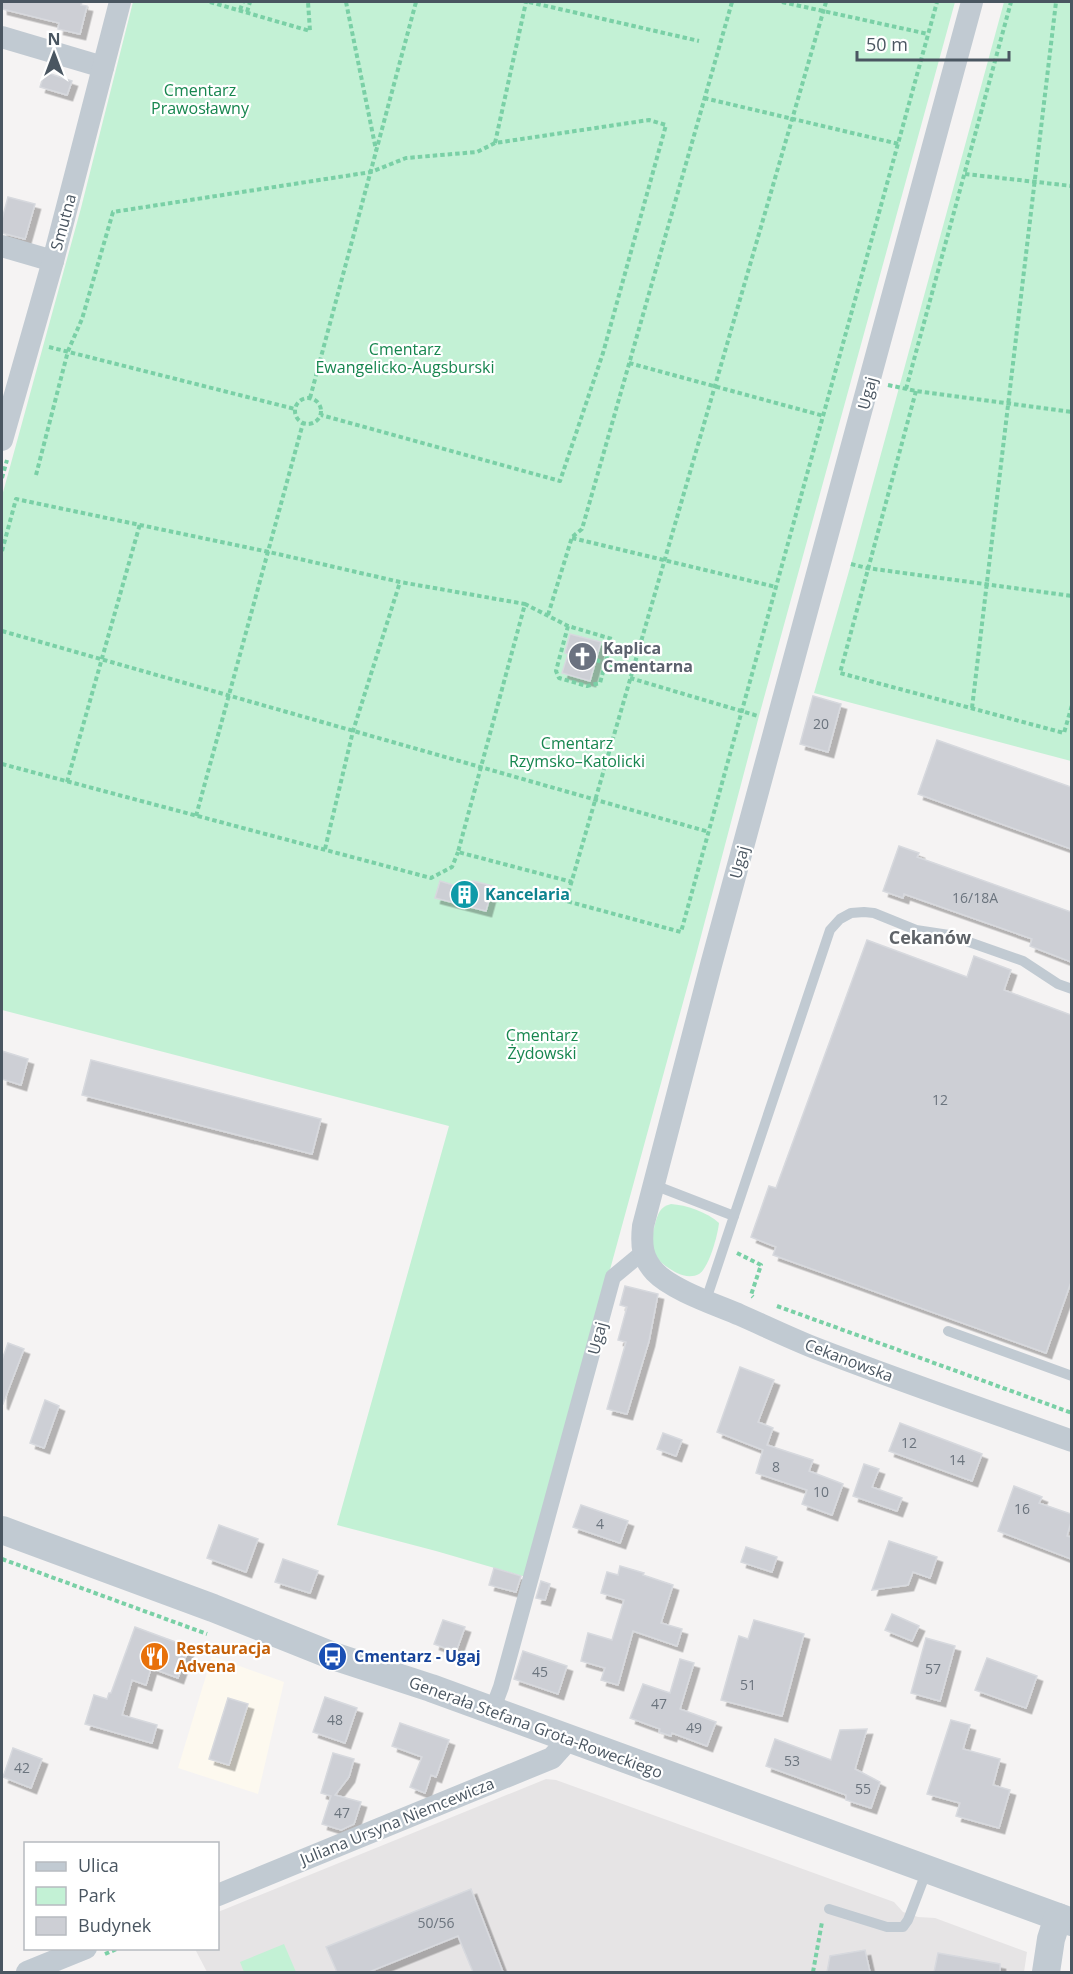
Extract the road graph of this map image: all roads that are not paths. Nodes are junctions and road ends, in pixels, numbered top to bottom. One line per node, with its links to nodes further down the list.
1 (120, 2): 4 (street, Smutna)
2 (972, 2): 9 (street, Ugaj)
3 (2, 37): 4 (street)
4 (103, 67): 6 (street, Smutna)
5 (2, 246): 6 (street)
6 (53, 261): 7 (street, Smutna)
7 (2, 440)
8 (1071, 988): 10 (lane)
9 (654, 1185): 10 (lane); 11 (street, Ugaj)
10 (734, 1216): 12 (lane)
11 (642, 1253): 12 (street, Cekanowska); 17 (street, Ugaj)
12 (706, 1300): 15 (street, Cekanowska)
13 (948, 1331): 14 (lane)
14 (1071, 1376)
15 (1071, 1441)
16 (2, 1530): 17 (street, Generała Stefana Grota-Roweckiego)
17 (492, 1711): 18 (street, Generała Stefana Grota-Roweckiego)
18 (569, 1739): 19 (street, Generała Stefana Grota-Roweckiego); 20 (street, Juliana Ursyna Niemcewicza)
19 (927, 1870): 21 (lane); 22 (street, Generała Stefana Grota-Roweckiego)
20 (219, 1894)
21 (830, 1909)
22 (1065, 1919): 25 (street)
23 (81, 1950): 24 (street)
24 (27, 1972)
25 (1046, 1972)

